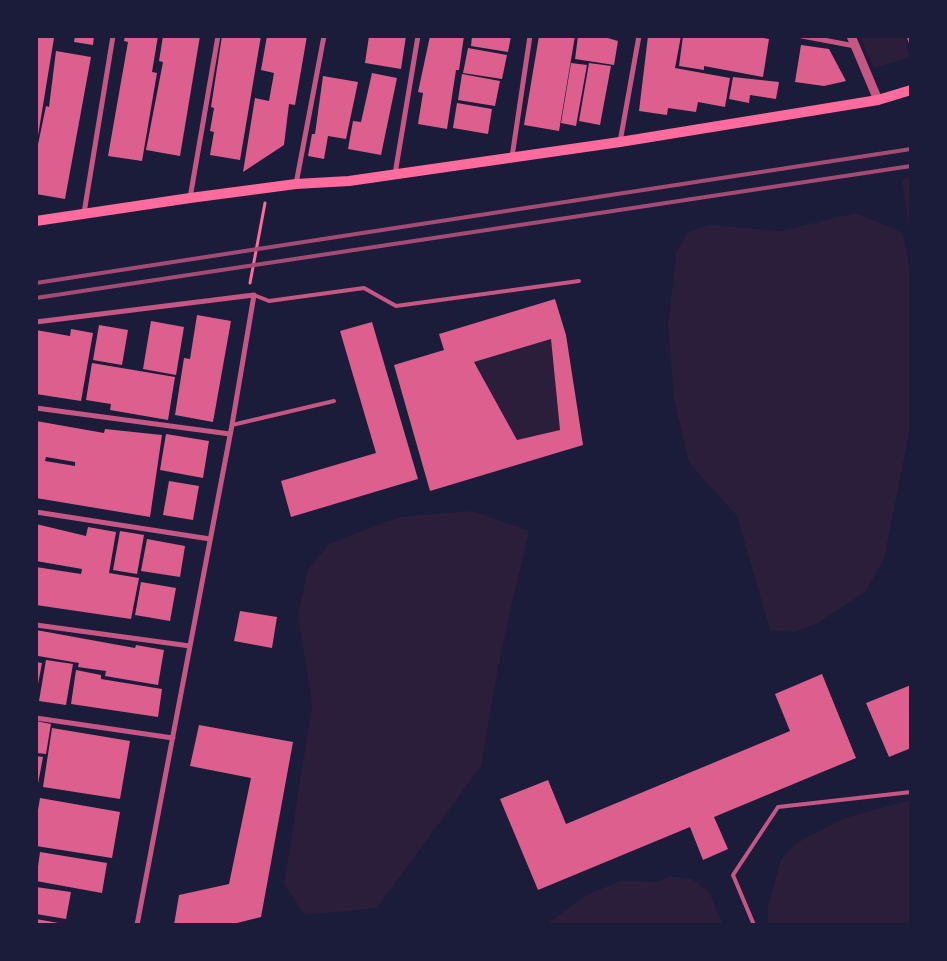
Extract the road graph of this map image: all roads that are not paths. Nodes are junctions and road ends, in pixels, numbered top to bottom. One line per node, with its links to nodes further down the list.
1 (113, 36): 19 (street)
2 (218, 36): 18 (street)
3 (324, 36): 17 (street)
4 (418, 36): 16 (street)
5 (530, 36): 15 (street)
6 (639, 36): 14 (street)
7 (802, 36): 11 (street)
8 (851, 36): 11 (street)
9 (909, 36): 10 (street)
10 (911, 42)
11 (855, 46): 13 (street)
12 (911, 90): 13 (main road)
13 (878, 100): 14 (main road)
14 (620, 142): 15 (main road)
15 (512, 158): 16 (main road)
16 (395, 174): 17 (main road)
17 (296, 184): 18 (main road)
18 (190, 198): 19 (main road)
19 (83, 214): 20 (main road)
20 (36, 221)
21 (579, 281): 22 (lane)
22 (254, 295): 23 (street); 26 (street)
23 (36, 322)
24 (334, 401): 26 (lane)
25 (36, 408): 27 (street)
26 (232, 425): 27 (street)
27 (230, 434): 29 (street)
28 (36, 512): 29 (street)
29 (210, 539): 31 (street)
30 (36, 625): 31 (street)
31 (190, 646): 33 (street)
32 (36, 718): 33 (street)
33 (173, 738): 35 (street)
34 (911, 792): 36 (lane)
35 (137, 925)
36 (754, 925)

